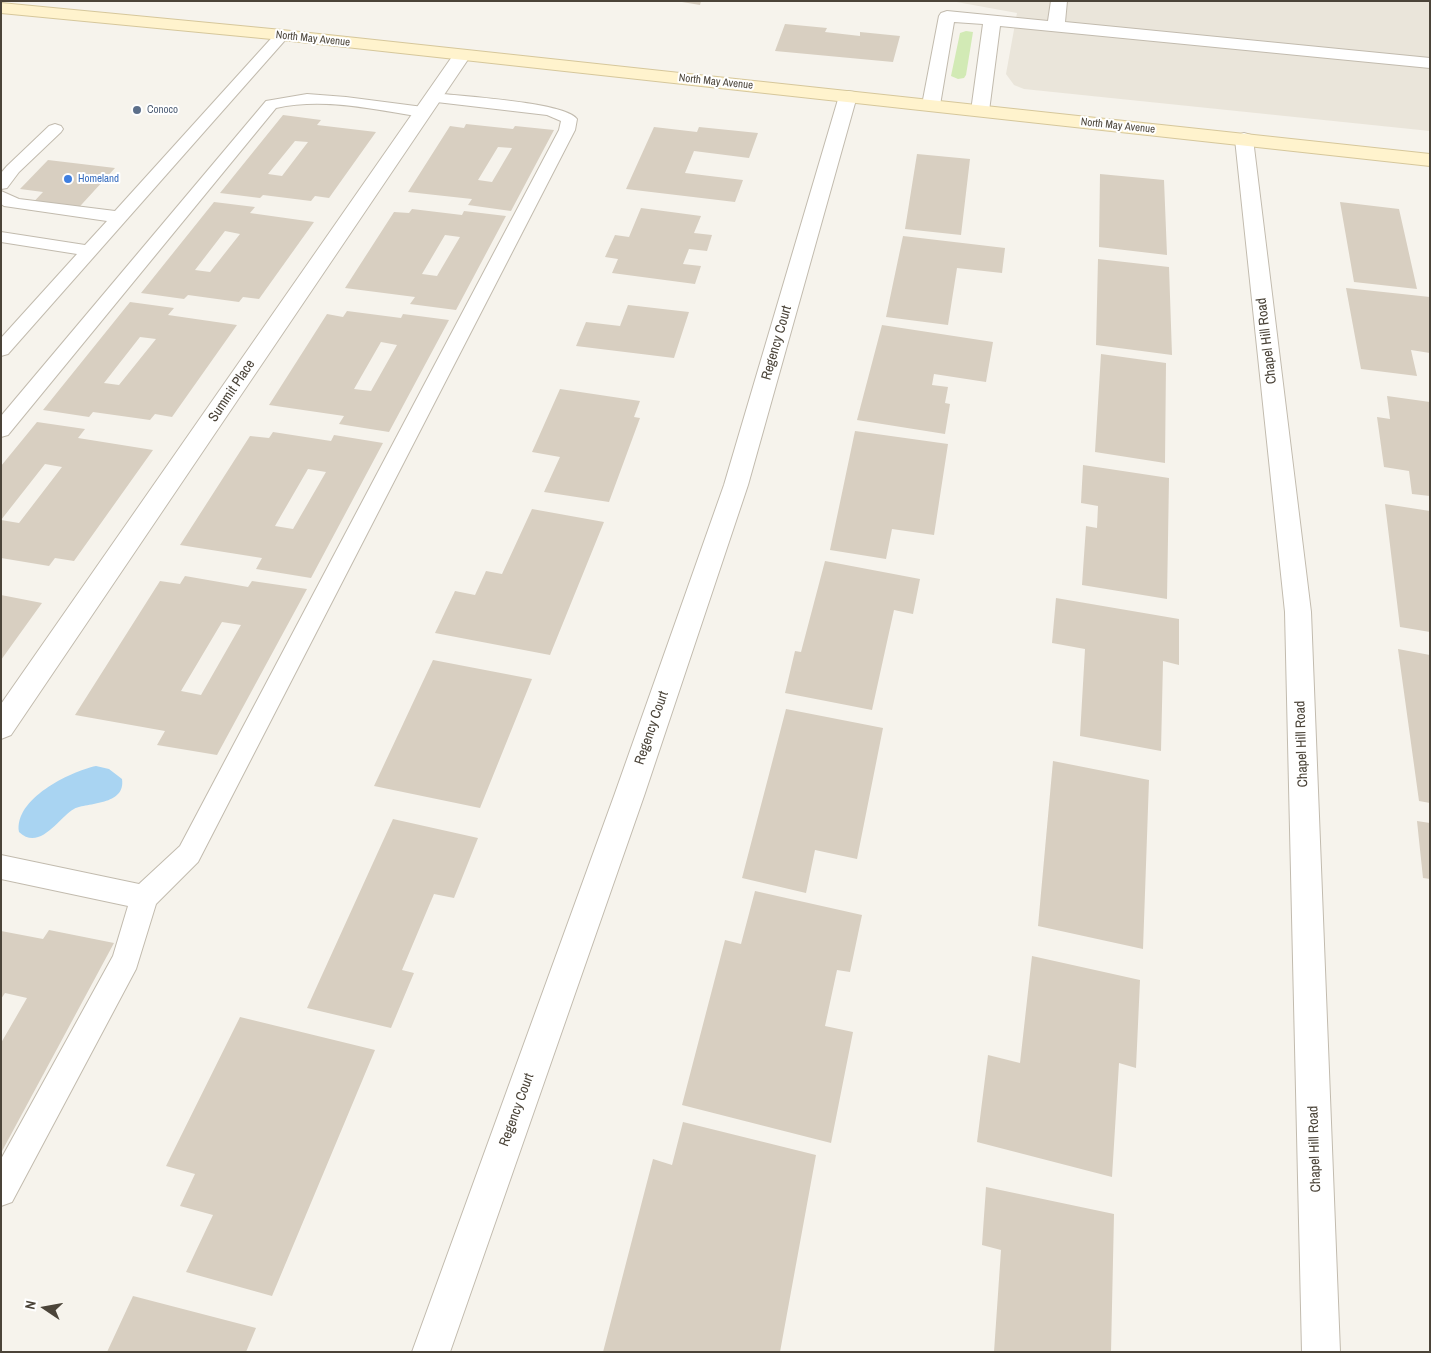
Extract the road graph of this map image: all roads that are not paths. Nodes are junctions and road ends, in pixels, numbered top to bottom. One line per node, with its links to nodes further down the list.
1 (1059, 1): 4 (street)
2 (1, 8): 5 (main road, North May Avenue)
3 (992, 20): 4 (street); 10 (street); 11 (street)
4 (1056, 26): 7 (street)
5 (282, 36): 6 (main road, North May Avenue); 17 (lane)
6 (462, 55): 8 (main road, North May Avenue); 9 (street, Summit Place)
7 (1430, 63)
8 (848, 96): 10 (main road, North May Avenue); 26 (street, Regency Court)
9 (428, 105): 21 (lane); 22 (street, Summit Place); 24 (lane)
10 (931, 105): 11 (main road, North May Avenue)
11 (980, 111): 13 (main road, North May Avenue)
12 (55, 129): 15 (lane)
13 (1244, 139): 14 (main road, North May Avenue); 27 (street, Chapel Hill Road)
14 (1430, 160)
15 (1, 184)
16 (1, 196): 17 (lane)
17 (119, 217): 19 (lane)
18 (1, 237): 19 (lane)
19 (89, 251): 20 (lane)
20 (1, 350)
21 (1, 430)
22 (1, 727)
23 (1, 867): 24 (lane)
24 (144, 896): 25 (lane)
25 (1, 1191)
26 (431, 1352)
27 (1321, 1352)

